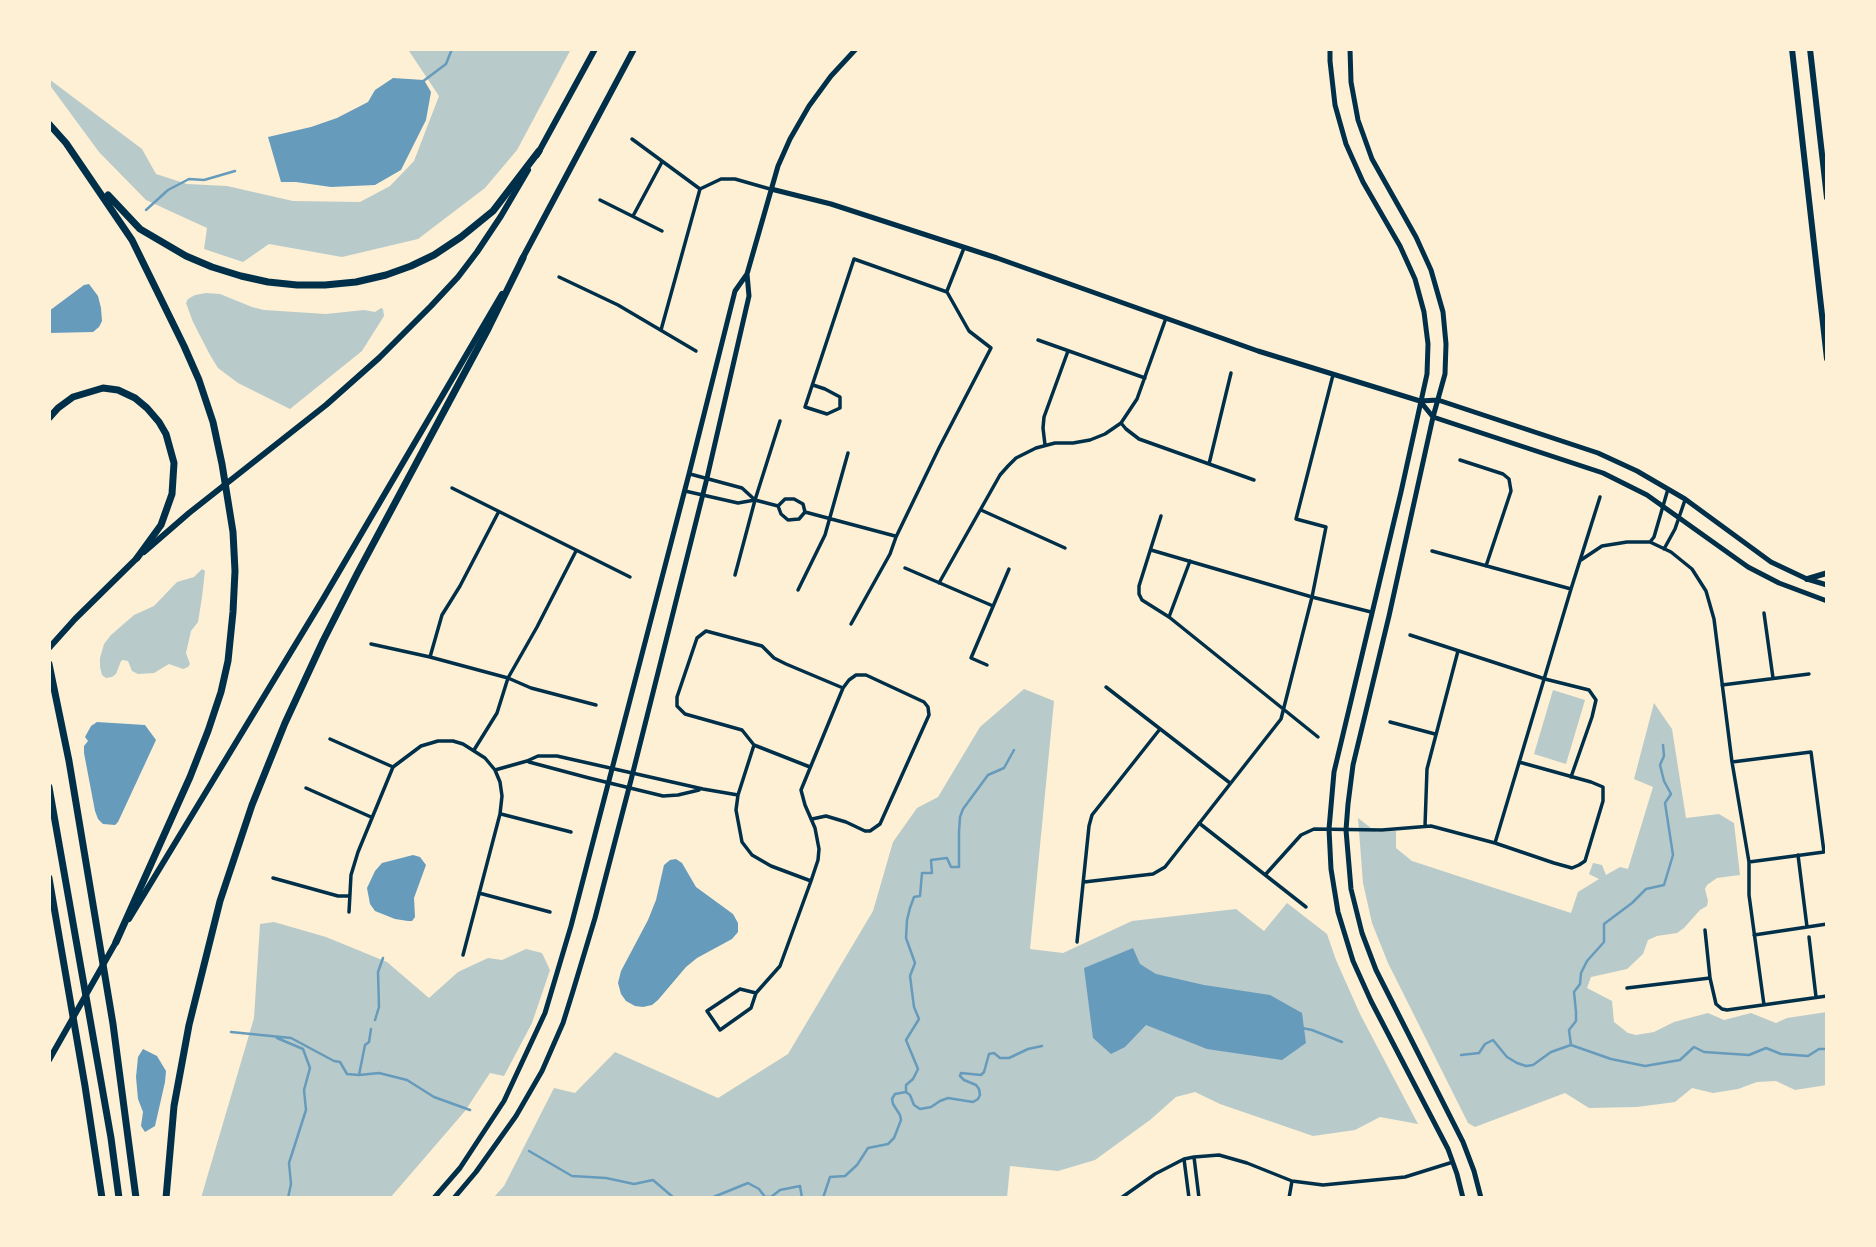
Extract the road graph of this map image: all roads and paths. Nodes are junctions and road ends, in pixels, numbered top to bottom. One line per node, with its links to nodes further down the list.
1 (595, 49): 11 (main road)
2 (634, 49): 20 (main road)
3 (856, 49): 14 (street)
4 (1330, 49): 35 (street)
5 (1350, 49): 34 (street)
6 (1793, 49): 29 (main road)
7 (1810, 49): 15 (main road)
8 (49, 124): 10 (highway)
9 (632, 139): 12 (street)
10 (66, 143): 11 (highway); 155 (highway)
11 (539, 151): 69 (main road)
12 (662, 162): 13 (street); 17 (street)
13 (699, 189): 14 (street); 25 (street)
14 (771, 189): 19 (street); 21 (street)
15 (1827, 198)
16 (600, 200): 17 (street)
17 (633, 217): 18 (street)
18 (662, 231)
19 (964, 248): 23 (street); 24 (street)
20 (523, 258): 155 (main road); 173 (highway)
21 (747, 274): 44 (street); 45 (street)
22 (559, 277): 25 (street)
23 (947, 292): 33 (street); 62 (street)
24 (1166, 318): 31 (street); 32 (street)
25 (661, 330): 27 (street)
26 (1038, 340): 28 (street)
27 (696, 351)
28 (1068, 351): 32 (street); 40 (street)
29 (1827, 359)
30 (1231, 373): 43 (street)
31 (1334, 375): 35 (street); 83 (street)
32 (1145, 378): 39 (street)
33 (813, 385): 33 (street)
34 (1438, 400): 35 (street); 36 (street); 48 (street)
35 (1420, 401): 36 (street); 86 (street)
36 (1433, 417): 55 (street); 135 (street)
37 (49, 418): 69 (highway)
38 (780, 421): 53 (street)
39 (1121, 423): 40 (street); 43 (street)
40 (1045, 444): 56 (street)
41 (848, 453): 61 (street)
42 (1460, 460): 72 (street)
43 (1209, 464): 46 (street)
44 (689, 474): 45 (street); 49 (street)
45 (707, 478): 50 (street); 53 (street)
46 (1254, 480)
47 (452, 488): 58 (street)
48 (1668, 489): 52 (street); 55 (street)
49 (685, 491): 50 (street); 118 (street)
50 (703, 495): 53 (street); 120 (street)
51 (1600, 497): 70 (street)
52 (1685, 499): 60 (street); 78 (street)
53 (755, 500): 54 (street); 76 (street)
54 (778, 506): 57 (street); 57 (street)
55 (1663, 506): 60 (street); 63 (street)
56 (981, 509): 64 (street); 79 (street)
57 (805, 512): 61 (street)
58 (498, 513): 67 (street); 94 (street)
59 (1161, 516): 66 (street)
60 (1679, 517): 65 (street); 84 (street)
61 (831, 519): 62 (street); 82 (street)
62 (896, 537): 89 (street)
63 (1650, 542): 65 (street); 70 (street)
64 (1065, 548)
65 (1664, 549): 101 (street)
66 (1151, 550): 71 (street); 88 (street)
67 (576, 551): 77 (street); 98 (street)
68 (1432, 551): 72 (street)
69 (137, 558): 92 (main road)
70 (1581, 560): 81 (street)
71 (1190, 561): 83 (street); 88 (street)
72 (1486, 566): 81 (street)
73 (905, 568): 79 (street)
74 (1009, 569): 85 (street)
75 (1827, 573): 78 (main road)
76 (735, 575)
77 (630, 578)
78 (1807, 579): 80 (street)
79 (939, 583): 85 (street)
80 (1827, 586)
81 (1571, 589): 100 (street)
82 (798, 590)
83 (1311, 597): 86 (street); 105 (street)
84 (1827, 601)
85 (993, 606): 96 (street)
86 (1371, 612): 134 (street)
87 (1764, 613): 99 (street)
88 (1168, 617): 105 (street)
89 (850, 624)
90 (1410, 635): 93 (street)
91 (371, 644): 94 (street)
92 (49, 648)
93 (1458, 651): 100 (street); 108 (street)
94 (430, 657): 98 (street)
95 (49, 664): 172 (highway)
96 (987, 665)
97 (1809, 674): 99 (street)
98 (508, 678): 104 (street); 112 (street)
99 (1773, 678): 101 (street)
100 (1545, 679): 114 (street); 121 (street)
101 (1722, 685): 115 (street)
102 (1106, 687): 107 (street)
103 (843, 688): 111 (street); 116 (street); 131 (street)
104 (596, 705)
105 (1283, 708): 109 (street); 123 (street)
106 (1390, 722): 108 (street)
107 (1160, 729): 123 (street); 144 (street)
108 (1435, 734): 133 (street)
109 (1318, 737)
110 (330, 739): 117 (street)
111 (754, 745): 116 (street); 128 (street)
112 (474, 750): 117 (street); 119 (street)
113 (527, 761): 118 (street); 119 (street); 122 (street)
114 (1519, 762): 121 (street); 137 (street)
115 (1732, 762): 138 (street); 139 (street)
116 (810, 767): 131 (street)
117 (393, 768): 130 (street)
118 (612, 768): 120 (street); 122 (street)
119 (495, 770): 129 (street)
120 (633, 774): 126 (street); 127 (street)
121 (1571, 777): 137 (street)
122 (608, 783): 126 (street); 174 (street)
123 (1230, 783): 132 (street)
124 (49, 787): 171 (highway)
125 (306, 788): 130 (street)
126 (629, 788): 127 (street); 175 (street)
127 (703, 789): 128 (street)
128 (738, 795): 143 (street)
129 (500, 814): 136 (street); 145 (street)
130 (371, 817): 146 (street)
131 (812, 819): 143 (street)
132 (1199, 823): 140 (street); 144 (street)
133 (1424, 826): 135 (street); 137 (street)
134 (1329, 829): 135 (street); 140 (street); 168 (street)
135 (1346, 830): 166 (street)
136 (570, 832)
137 (1495, 843)
138 (1798, 855): 139 (street); 151 (street)
139 (1749, 862): 153 (street)
140 (1265, 875): 147 (street)
141 (49, 878): 170 (highway)
142 (273, 878): 146 (street)
143 (811, 881): 160 (street)
144 (1084, 882): 156 (street)
145 (479, 893): 149 (street); 157 (street)
146 (348, 896): 148 (street)
147 (1306, 907)
148 (349, 912)
149 (550, 912)
150 (1827, 924): 151 (street)
151 (1807, 927): 153 (street)
152 (1705, 930): 158 (street)
153 (1754, 934): 163 (street)
154 (1809, 937): 162 (street)
155 (116, 942): 164 (main road)
156 (1077, 942)
157 (463, 955)
158 (1710, 978): 159 (street); 163 (street)
159 (1627, 988)
160 (756, 993): 160 (street)
161 (1827, 996): 162 (street)
162 (1816, 998): 163 (street)
163 (1764, 1005)
164 (49, 1060)
165 (1194, 1157): 167 (street); 169 (street); 178 (street)
166 (1469, 1157): 168 (street); 181 (street)
167 (1184, 1159): 176 (street); 177 (street)
168 (1453, 1162): 169 (street); 180 (street)
169 (1292, 1181): 179 (street)
170 (102, 1198)
171 (119, 1198)
172 (136, 1198)
173 (166, 1198)
174 (434, 1198)
175 (454, 1198)
176 (1121, 1198)
177 (1189, 1198)
178 (1199, 1198)
179 (1289, 1198)
180 (1462, 1198)
181 (1481, 1198)

